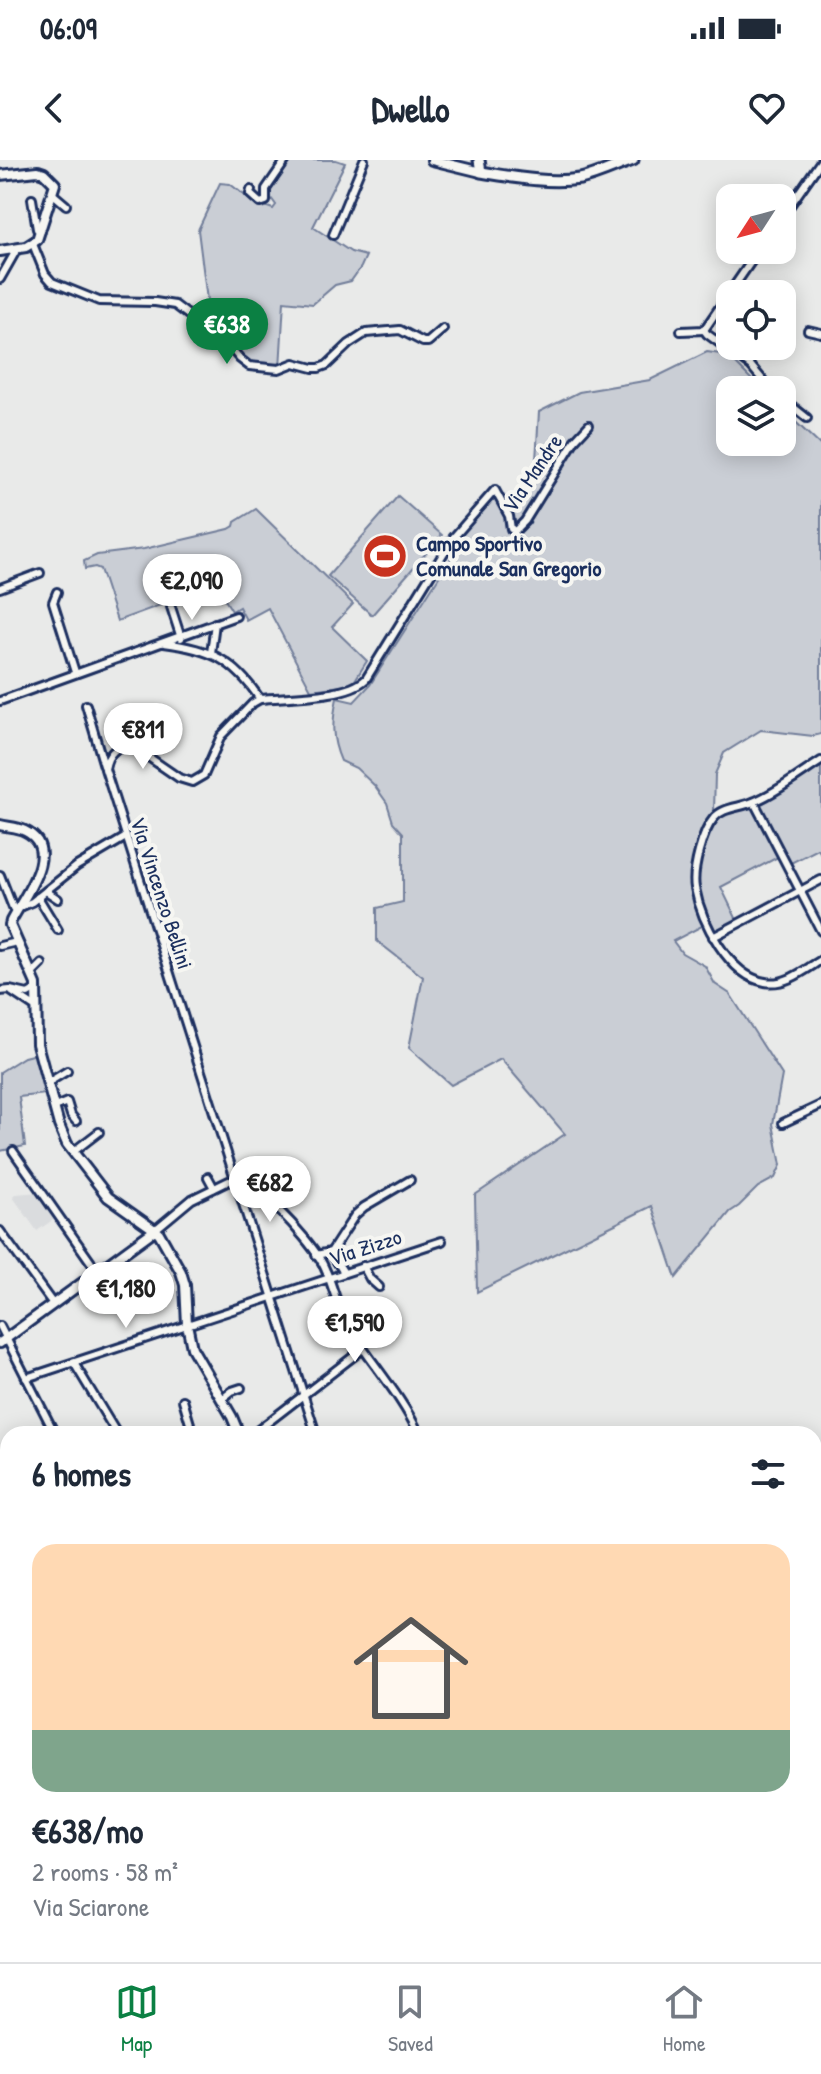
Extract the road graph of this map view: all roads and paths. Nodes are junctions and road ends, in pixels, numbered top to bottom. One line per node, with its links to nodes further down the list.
1 (286, 160): 9 (street)
2 (364, 160): 15 (street)
3 (432, 160): 7 (street)
4 (479, 160): 7 (main road)
5 (633, 160): 7 (main road)
6 (821, 161): 11 (street)
7 (481, 172)
8 (0, 175): 10 (street)
9 (251, 190)
10 (53, 194): 13 (street); 14 (street)
11 (796, 197)
12 (32, 199): 14 (street)
13 (66, 205)
14 (41, 231): 16 (street)
15 (333, 235)
16 (33, 244): 17 (street); 21 (street)
17 (17, 249): 18 (street); 20 (street)
18 (0, 251)
19 (749, 264): 22 (street)
20 (0, 279)
21 (443, 329)
22 (704, 330): 24 (street); 26 (street)
23 (808, 330): 25 (street)
24 (681, 331)
25 (821, 333)
26 (759, 376)
27 (796, 409): 28 (street)
28 (807, 418)
29 (589, 425): 41 (street, Via Mandre)
30 (40, 573): 31 (street)
31 (0, 588)
32 (57, 592): 40 (street)
33 (171, 607): 36 (street)
34 (236, 616): 35 (street)
35 (215, 623): 36 (street); 39 (street)
36 (180, 636): 37 (street); 38 (street)
37 (161, 643): 38 (street); 40 (street)
38 (182, 645): 39 (street)
39 (211, 653): 41 (street)
40 (75, 672): 42 (street)
41 (260, 699): 45 (street)
42 (0, 701)
43 (86, 705): 45 (street, Via Vincenzo Bellini)
44 (821, 761): 46 (street)
45 (105, 769): 48 (street, Via Vincenzo Bellini)
46 (754, 802): 52 (street); 58 (street)
47 (0, 825): 55 (street)
48 (126, 837): 51 (street); 78 (street, Via Vincenzo Bellini)
49 (0, 875): 55 (street)
50 (821, 880): 52 (street)
51 (46, 891): 53 (street); 54 (street)
52 (800, 891): 57 (street); 58 (street)
53 (38, 897): 55 (street); 56 (street)
54 (58, 899)
55 (16, 910): 59 (street)
56 (58, 930)
57 (821, 931)
58 (713, 937): 61 (street)
59 (17, 942): 60 (street); 63 (street)
60 (0, 946)
61 (821, 960)
62 (42, 964): 63 (street)
63 (32, 974): 64 (street)
64 (36, 989): 65 (street); 67 (street)
65 (10, 990): 66 (street); 67 (street)
66 (0, 991)
67 (37, 1008): 69 (street)
68 (67, 1071): 69 (street)
69 (49, 1082): 71 (street)
70 (821, 1105): 73 (street)
71 (55, 1107): 72 (street); 76 (street)
72 (76, 1121)
73 (783, 1123)
74 (99, 1132): 76 (street)
75 (13, 1151): 87 (street)
76 (73, 1152): 81 (street)
77 (208, 1177): 80 (street)
78 (236, 1180): 80 (street); 85 (street); 91 (street, Via Vincenzo Bellini)
79 (410, 1180): 84 (street)
80 (214, 1188): 81 (street)
81 (156, 1229): 87 (street); 93 (street)
82 (0, 1231): 92 (street)
83 (442, 1241): 86 (street, Via Zizzo)
84 (332, 1250): 85 (street); 88 (street)
85 (315, 1253): 89 (street)
86 (363, 1266): 88 (street, Via Zizzo); 90 (street)
87 (97, 1271): 92 (street)
88 (344, 1273): 89 (street, Via Zizzo)
89 (328, 1278): 91 (street, Via Zizzo); 96 (street)
90 (379, 1287)
91 (272, 1297): 93 (street, Via Zizzo); 100 (street, Via Vincenzo Bellini)
92 (53, 1304): 95 (street)
93 (187, 1324): 97 (street, Via Zizzo); 101 (street)
94 (0, 1326): 95 (street)
95 (3, 1341): 98 (street)
96 (363, 1349): 100 (street); 109 (street)
97 (74, 1363): 98 (street, Via Zizzo); 104 (street)
98 (26, 1378): 103 (street)
99 (241, 1388): 101 (street)
100 (304, 1395): 107 (street); 108 (street, Via Vincenzo Bellini)
101 (222, 1399): 106 (street)
102 (183, 1400): 105 (street)
103 (51, 1426)
104 (112, 1426)
105 (191, 1426)
106 (235, 1426)
107 (263, 1426)
108 (314, 1426)
109 (415, 1426)

